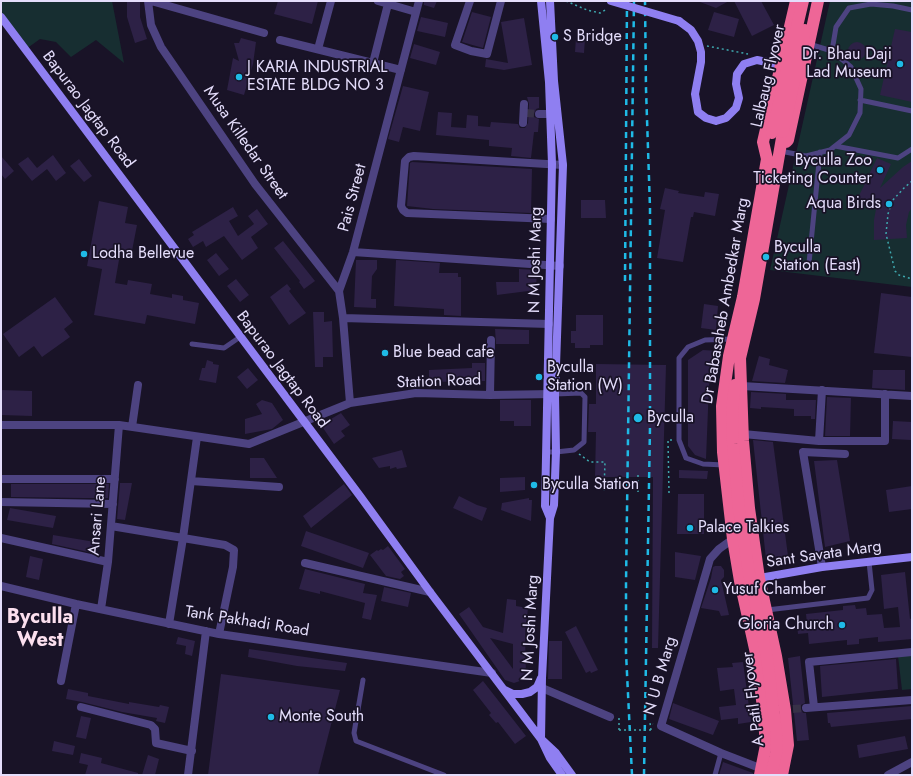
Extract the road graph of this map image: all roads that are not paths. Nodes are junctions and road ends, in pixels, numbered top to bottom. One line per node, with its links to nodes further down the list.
1 (149, 1): 17 (street); 46 (street, Musa Killedar Street)
2 (331, 1): 20 (street)
3 (378, 1): 13 (street)
4 (419, 1): 15 (street, Pais Street)
5 (470, 1): 6 (street)
6 (501, 1)
7 (540, 1): 8 (street); 29 (street, N M Joshi Marg)
8 (551, 1): 29 (street, N M Joshi Marg)
9 (811, 1): 31 (highway, Lalbaug Flyover, bridge)
10 (818, 1): 19 (highway)
11 (613, 2): 23 (street, bridge)
12 (797, 2): 23 (highway, Dr Babasaheb Ambedkar Marg); 31 (highway, Lalbaug Flyover, bridge)
13 (388, 4): 15 (street); 22 (street)
14 (912, 10): 21 (lane)
15 (416, 12): 24 (street, Pais Street)
16 (1, 17): 49 (street, Bapurao Jagtap Road)
17 (264, 33)
18 (280, 40): 20 (street)
19 (809, 44): 21 (lane); 34 (highway)
20 (318, 49): 22 (street)
21 (832, 51): 25 (lane)
22 (372, 63): 24 (street)
23 (781, 65): 36 (highway, Dr Babasaheb Ambedkar Marg)
24 (400, 70): 42 (street, Pais Street)
25 (860, 100): 27 (lane); 32 (lane)
26 (524, 104): 30 (street)
27 (912, 112)
28 (539, 114): 29 (street)
29 (553, 114): 37 (street, N M Joshi Marg); 38 (street, N M Joshi Marg)
30 (523, 123)
31 (778, 132): 34 (highway, Lalbaug Flyover); 36 (highway, Lalbaug Flyover)
32 (835, 146): 33 (lane); 35 (lane)
33 (912, 149)
34 (780, 151): 35 (lane); 53 (highway, Lalbaug Flyover)
35 (820, 152): 43 (lane)
36 (767, 159): 50 (highway, Dr Babasaheb Ambedkar Marg)
37 (552, 164): 38 (street); 39 (street, N M Joshi Marg); 41 (street)
38 (563, 165): 40 (street, N M Joshi Marg)
39 (551, 201): 40 (street); 41 (street, N M Joshi Marg)
40 (562, 202): 45 (street, N M Joshi Marg)
41 (551, 219): 44 (street, N M Joshi Marg)
42 (353, 252): 44 (street); 46 (street, Pais Street)
43 (809, 263)
44 (550, 266): 45 (street); 48 (street, N M Joshi Marg)
45 (560, 266): 58 (street, N M Joshi Marg)
46 (339, 291): 47 (street, Pais Street)
47 (343, 318): 48 (street); 61 (street, Pais Street)
48 (549, 324): 58 (street, N M Joshi Marg)
49 (240, 337): 52 (lane); 62 (street, Bapurao Jagtap Road)
50 (733, 339): 72 (highway, Dr Babasaheb Ambedkar Marg); 72 (lane)
51 (490, 340): 57 (street)
52 (192, 344)
53 (740, 358): 55 (highway, A Patil Flyover)
54 (138, 385): 65 (street)
55 (738, 386): 56 (street); 66 (highway); 113 (highway, A Patil Flyover, bridge)
56 (822, 390): 59 (street); 68 (street)
57 (490, 394): 58 (street, Station Road); 61 (street, Station Road)
58 (551, 394): 69 (street, N M Joshi Marg); 70 (street, N M Joshi Marg); 70 (lane)
59 (884, 394): 60 (street); 68 (street)
60 (912, 396)
61 (350, 403): 62 (street, Station Road)
62 (304, 423): 67 (street, Station Road); 92 (street, Bapurao Jagtap Road)
63 (1, 425): 64 (street, Station Road)
64 (119, 425): 65 (street, Station Road); 74 (street, Ansari Lane)
65 (132, 427): 67 (street, Station Road)
66 (742, 434): 68 (street); 89 (highway)
67 (197, 437): 75 (street)
68 (819, 441)
69 (546, 452): 70 (lane); 79 (street, N M Joshi Marg)
70 (556, 452): 79 (street, N M Joshi Marg)
71 (845, 454): 88 (street)
72 (724, 465): 83 (highway, Dr Babasaheb Ambedkar Marg)
73 (1, 479): 74 (street)
74 (115, 479): 78 (street, Ansari Lane)
75 (192, 481): 76 (street); 82 (street)
76 (279, 487)
77 (1, 502): 78 (street)
78 (113, 504): 80 (street, Ansari Lane)
79 (550, 518): 101 (street, N M Joshi Marg)
80 (112, 526): 82 (street); 85 (street, Ansari Lane)
81 (1, 538): 85 (street)
82 (183, 538): 96 (street); 98 (street)
83 (733, 539): 90 (highway, Dr Babasaheb Ambedkar Marg); 111 (street, N U B Marg)
84 (912, 557): 86 (street, Sant Savata Marg)
85 (108, 562): 94 (street, Ansari Lane)
86 (869, 562): 88 (street, Sant Savata Marg); 95 (lane)
87 (305, 563): 92 (street)
88 (822, 567): 89 (street, Sant Savata Marg)
89 (759, 578): 90 (street, Sant Savata Marg); 95 (highway)
90 (740, 581): 113 (highway, Dr Babasaheb Ambedkar Marg)
91 (1, 586): 93 (street, Tank Pakhadi Road)
92 (430, 592): 100 (street, Bapurao Jagtap Road)
93 (76, 604): 94 (street, Tank Pakhadi Road); 103 (street)
94 (101, 609): 96 (street, Tank Pakhadi Road)
95 (767, 610): 120 (highway)
96 (169, 624): 97 (street, Tank Pakhadi Road)
97 (206, 631): 98 (street, Tank Pakhadi Road); 110 (street)
98 (219, 634): 100 (street, Tank Pakhadi Road)
99 (912, 652): 106 (street)
100 (492, 673): 105 (street, Bapurao Jagtap Road)
101 (542, 678): 104 (street, N M Joshi Marg); 105 (street)
102 (363, 680): 115 (lane)
103 (60, 681)
104 (542, 688): 108 (street); 109 (street, N M Joshi Marg)
105 (504, 690): 109 (street, Bapurao Jagtap Road)
106 (912, 700)
107 (81, 707): 110 (street)
108 (610, 717)
109 (541, 739): 116 (street, N M Joshi Marg); 117 (street)
110 (192, 751): 114 (street)
111 (721, 753): 113 (street, N U B Marg); 118 (lane)
112 (912, 762): 121 (street)
113 (764, 773): 119 (street, N U B Marg)
114 (188, 775)
115 (444, 775)
116 (562, 775)
117 (572, 775)
118 (714, 775)
119 (775, 775)
120 (782, 775)
121 (888, 775)

